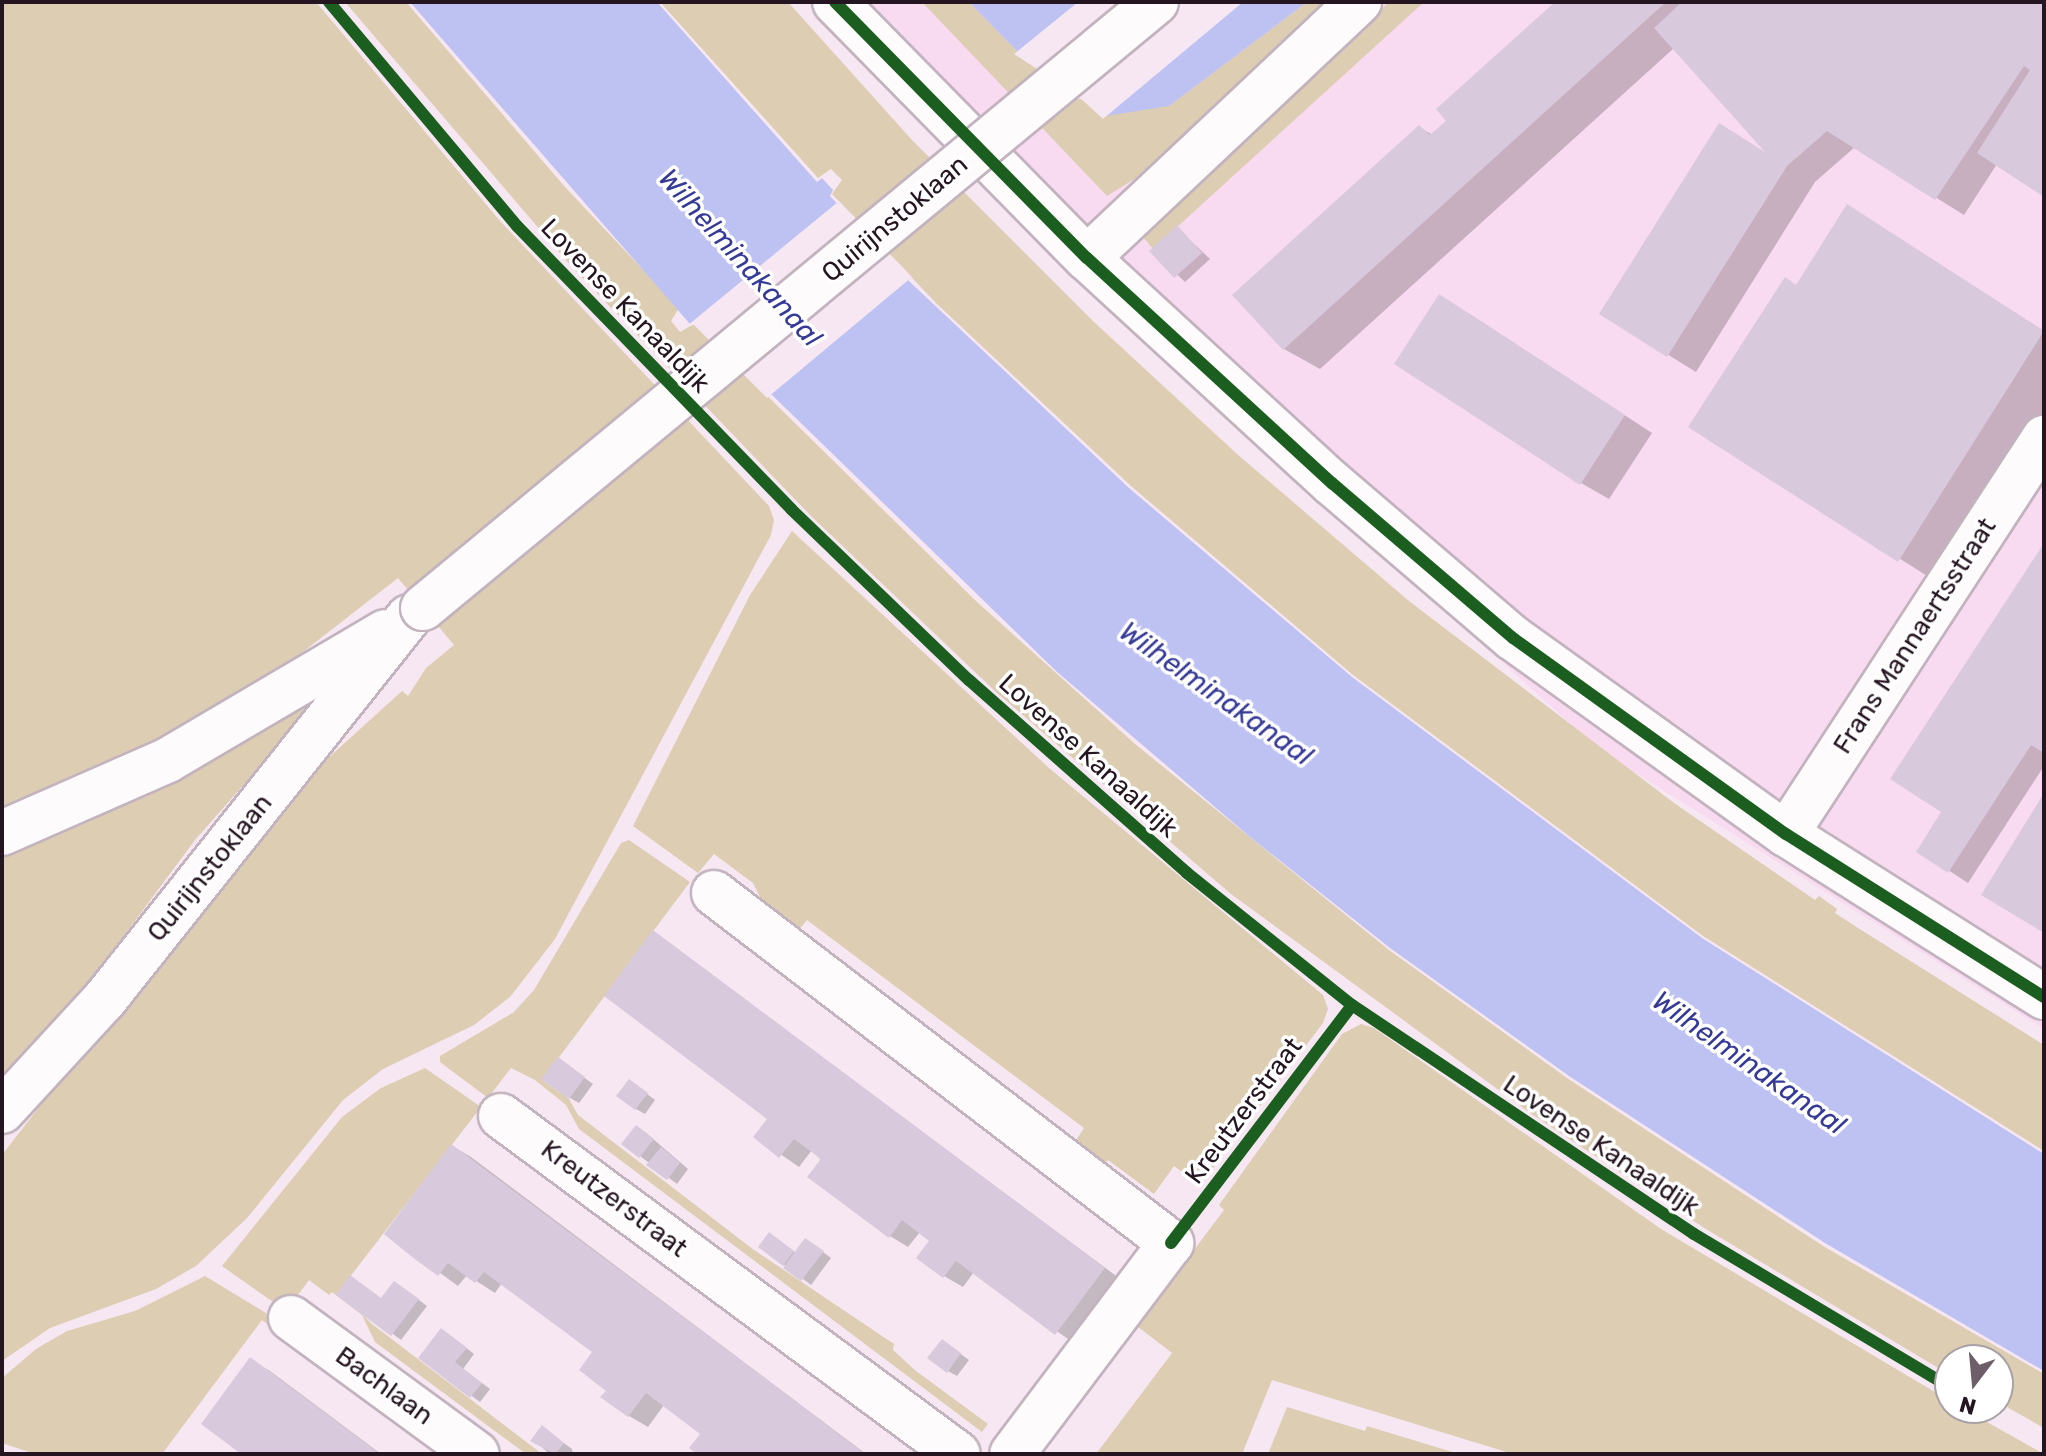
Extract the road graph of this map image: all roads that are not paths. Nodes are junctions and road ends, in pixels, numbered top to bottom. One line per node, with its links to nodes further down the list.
1 (835, 2): 4 (street)
2 (1156, 2): 6 (street, Quirijnstoklaan, bridge)
3 (1359, 2): 4 (street)
4 (1087, 258): 8 (street)
5 (2044, 438): 8 (street, Frans Mannaertsstraat)
6 (416, 612): 7 (street, Quirijnstoklaan); 11 (street, Quirijnstoklaan)
7 (2, 833)
8 (1786, 834): 10 (street)
9 (714, 893): 16 (street)
10 (2044, 997)
11 (2, 1111)
12 (501, 1116): 15 (street, Kreutzerstraat)
13 (291, 1318): 14 (street, Bachlaan)
14 (477, 1454)
15 (958, 1454)
16 (1012, 1454)

